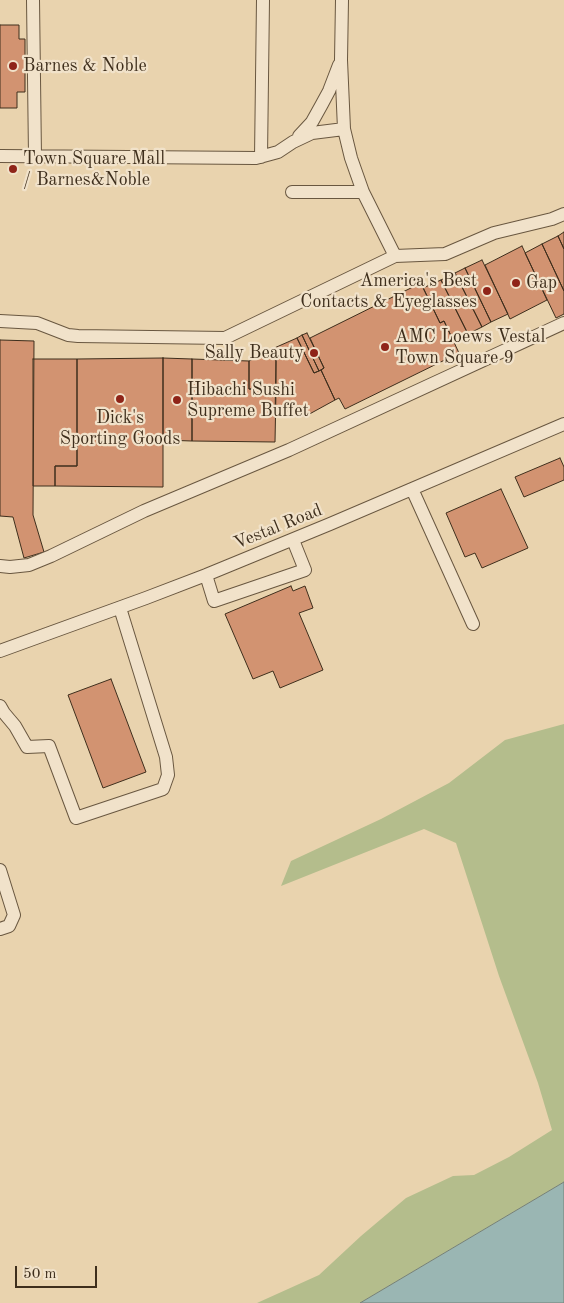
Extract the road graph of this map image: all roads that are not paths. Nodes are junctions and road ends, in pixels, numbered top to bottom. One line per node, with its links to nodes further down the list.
1 (33, 0): 8 (street)
2 (263, 0): 9 (street)
3 (342, 0): 4 (street)
4 (341, 60): 5 (street); 6 (street)
5 (344, 129): 6 (street); 11 (street)
6 (293, 142): 9 (street)
7 (0, 156): 8 (street)
8 (35, 156): 9 (street)
9 (261, 157)
10 (292, 192): 11 (street)
11 (363, 192): 13 (street)
12 (564, 214): 13 (street)
13 (395, 256): 14 (street)
14 (0, 321)
15 (564, 322): 19 (street)
16 (564, 424): 17 (street, Vestal Road)
17 (412, 489): 18 (street, Vestal Road); 22 (street)
18 (293, 540): 20 (street, Vestal Road); 20 (street)
19 (0, 566)
20 (206, 575): 21 (street, Vestal Road)
21 (120, 608): 23 (street, Vestal Road); 24 (street)
22 (473, 624)
23 (0, 651)
24 (0, 706)
25 (0, 870): 26 (street)
26 (0, 929)

